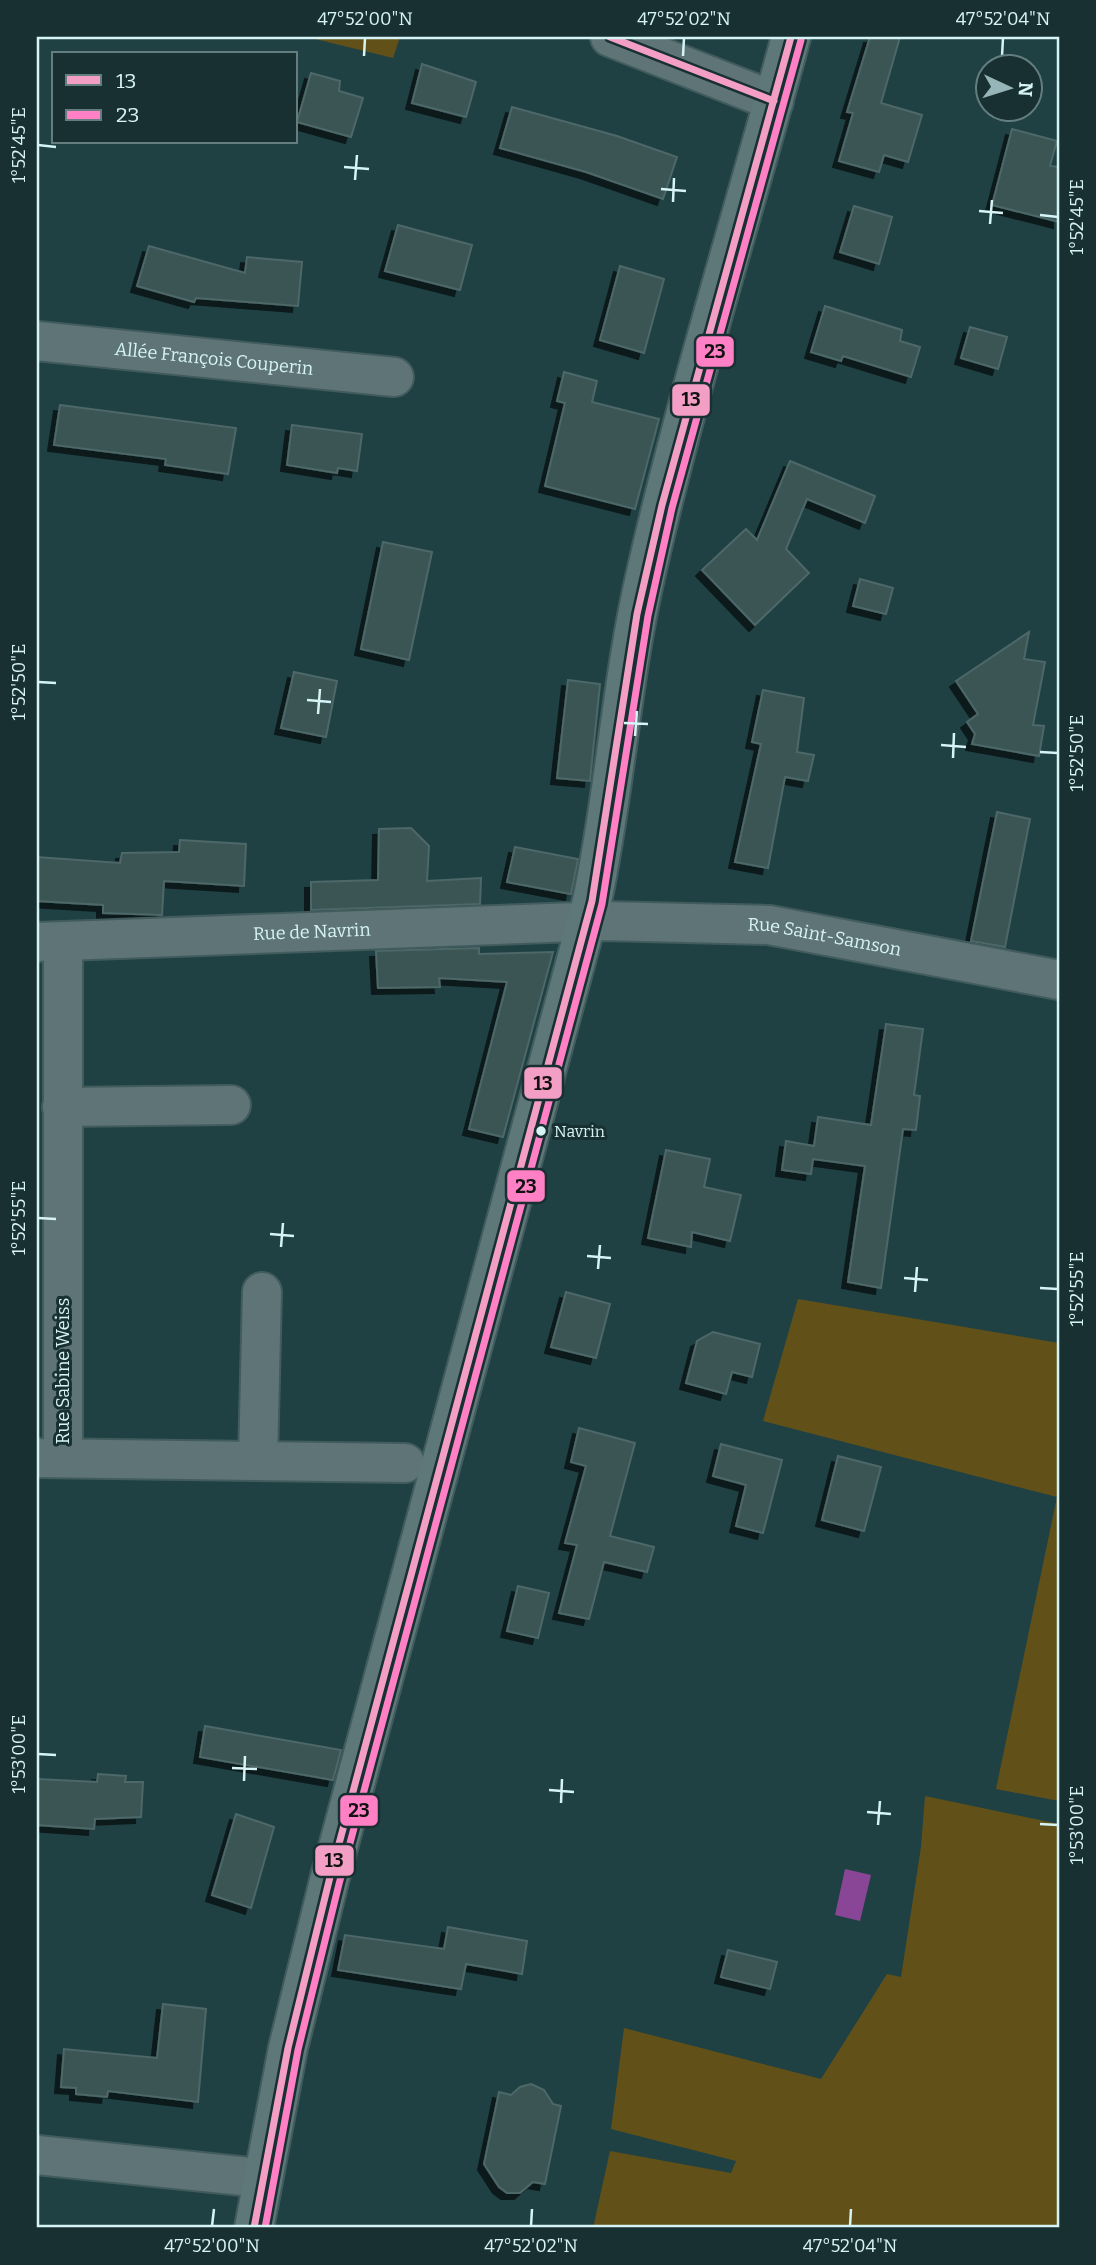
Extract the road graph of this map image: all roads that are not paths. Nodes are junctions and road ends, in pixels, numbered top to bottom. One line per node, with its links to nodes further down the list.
1 (610, 37): 3 (street)
2 (791, 37): 3 (main road)
3 (774, 101): 6 (main road)
4 (37, 341): 5 (street, Allée François Couperin)
5 (394, 377)
6 (586, 922): 7 (street, Rue de Navrin); 8 (street, Rue Saint-Samson); 17 (main road)
7 (50, 942): 10 (street, Rue Sabine Weiss)
8 (1059, 980)
9 (231, 1105): 10 (street)
10 (62, 1107): 11 (street, Rue Sabine Weiss)
11 (50, 1187): 13 (street, Rue Sabine Weiss)
12 (262, 1292): 14 (street)
13 (50, 1458): 14 (street, Rue Sabine Weiss)
14 (258, 1460): 15 (street, Rue Sabine Weiss)
15 (405, 1463)
16 (37, 2155): 17 (street)
17 (261, 2178): 18 (main road)
18 (254, 2228)

